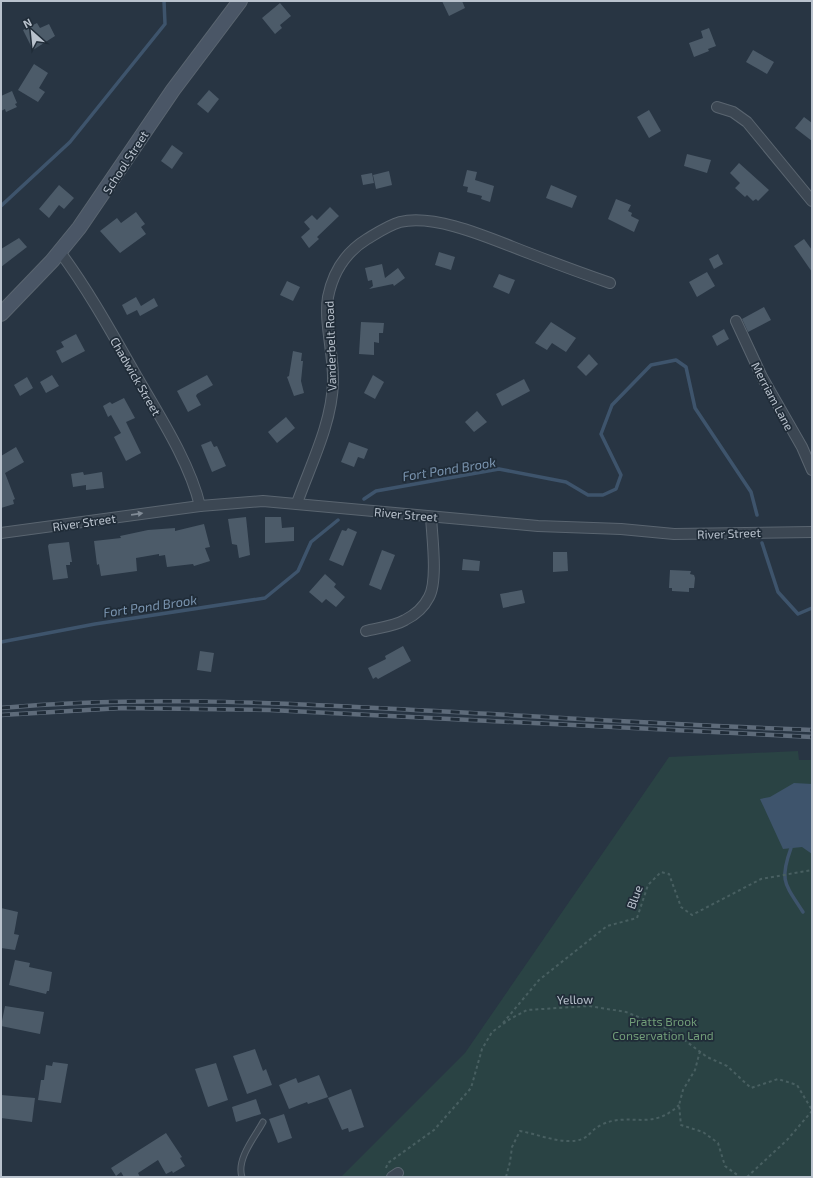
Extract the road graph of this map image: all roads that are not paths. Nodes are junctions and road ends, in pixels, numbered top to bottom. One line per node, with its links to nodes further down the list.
1 (240, 1): 4 (street, School Street)
2 (717, 107): 3 (street)
3 (812, 201)
4 (60, 252): 6 (street, School Street); 10 (street, Chadwick Street)
5 (610, 283): 9 (street, Vanderbelt Road)
6 (1, 314)
7 (736, 321): 8 (street, Merriam Lane)
8 (812, 470)
9 (297, 503): 10 (street, River Street); 11 (street, River Street)
10 (200, 506): 13 (street, River Street, one-way to 10)
11 (431, 517): 12 (street, River Street); 14 (street)
12 (812, 532)
13 (1, 533)
14 (366, 630)
15 (263, 1122): 16 (lane)
16 (242, 1177)

